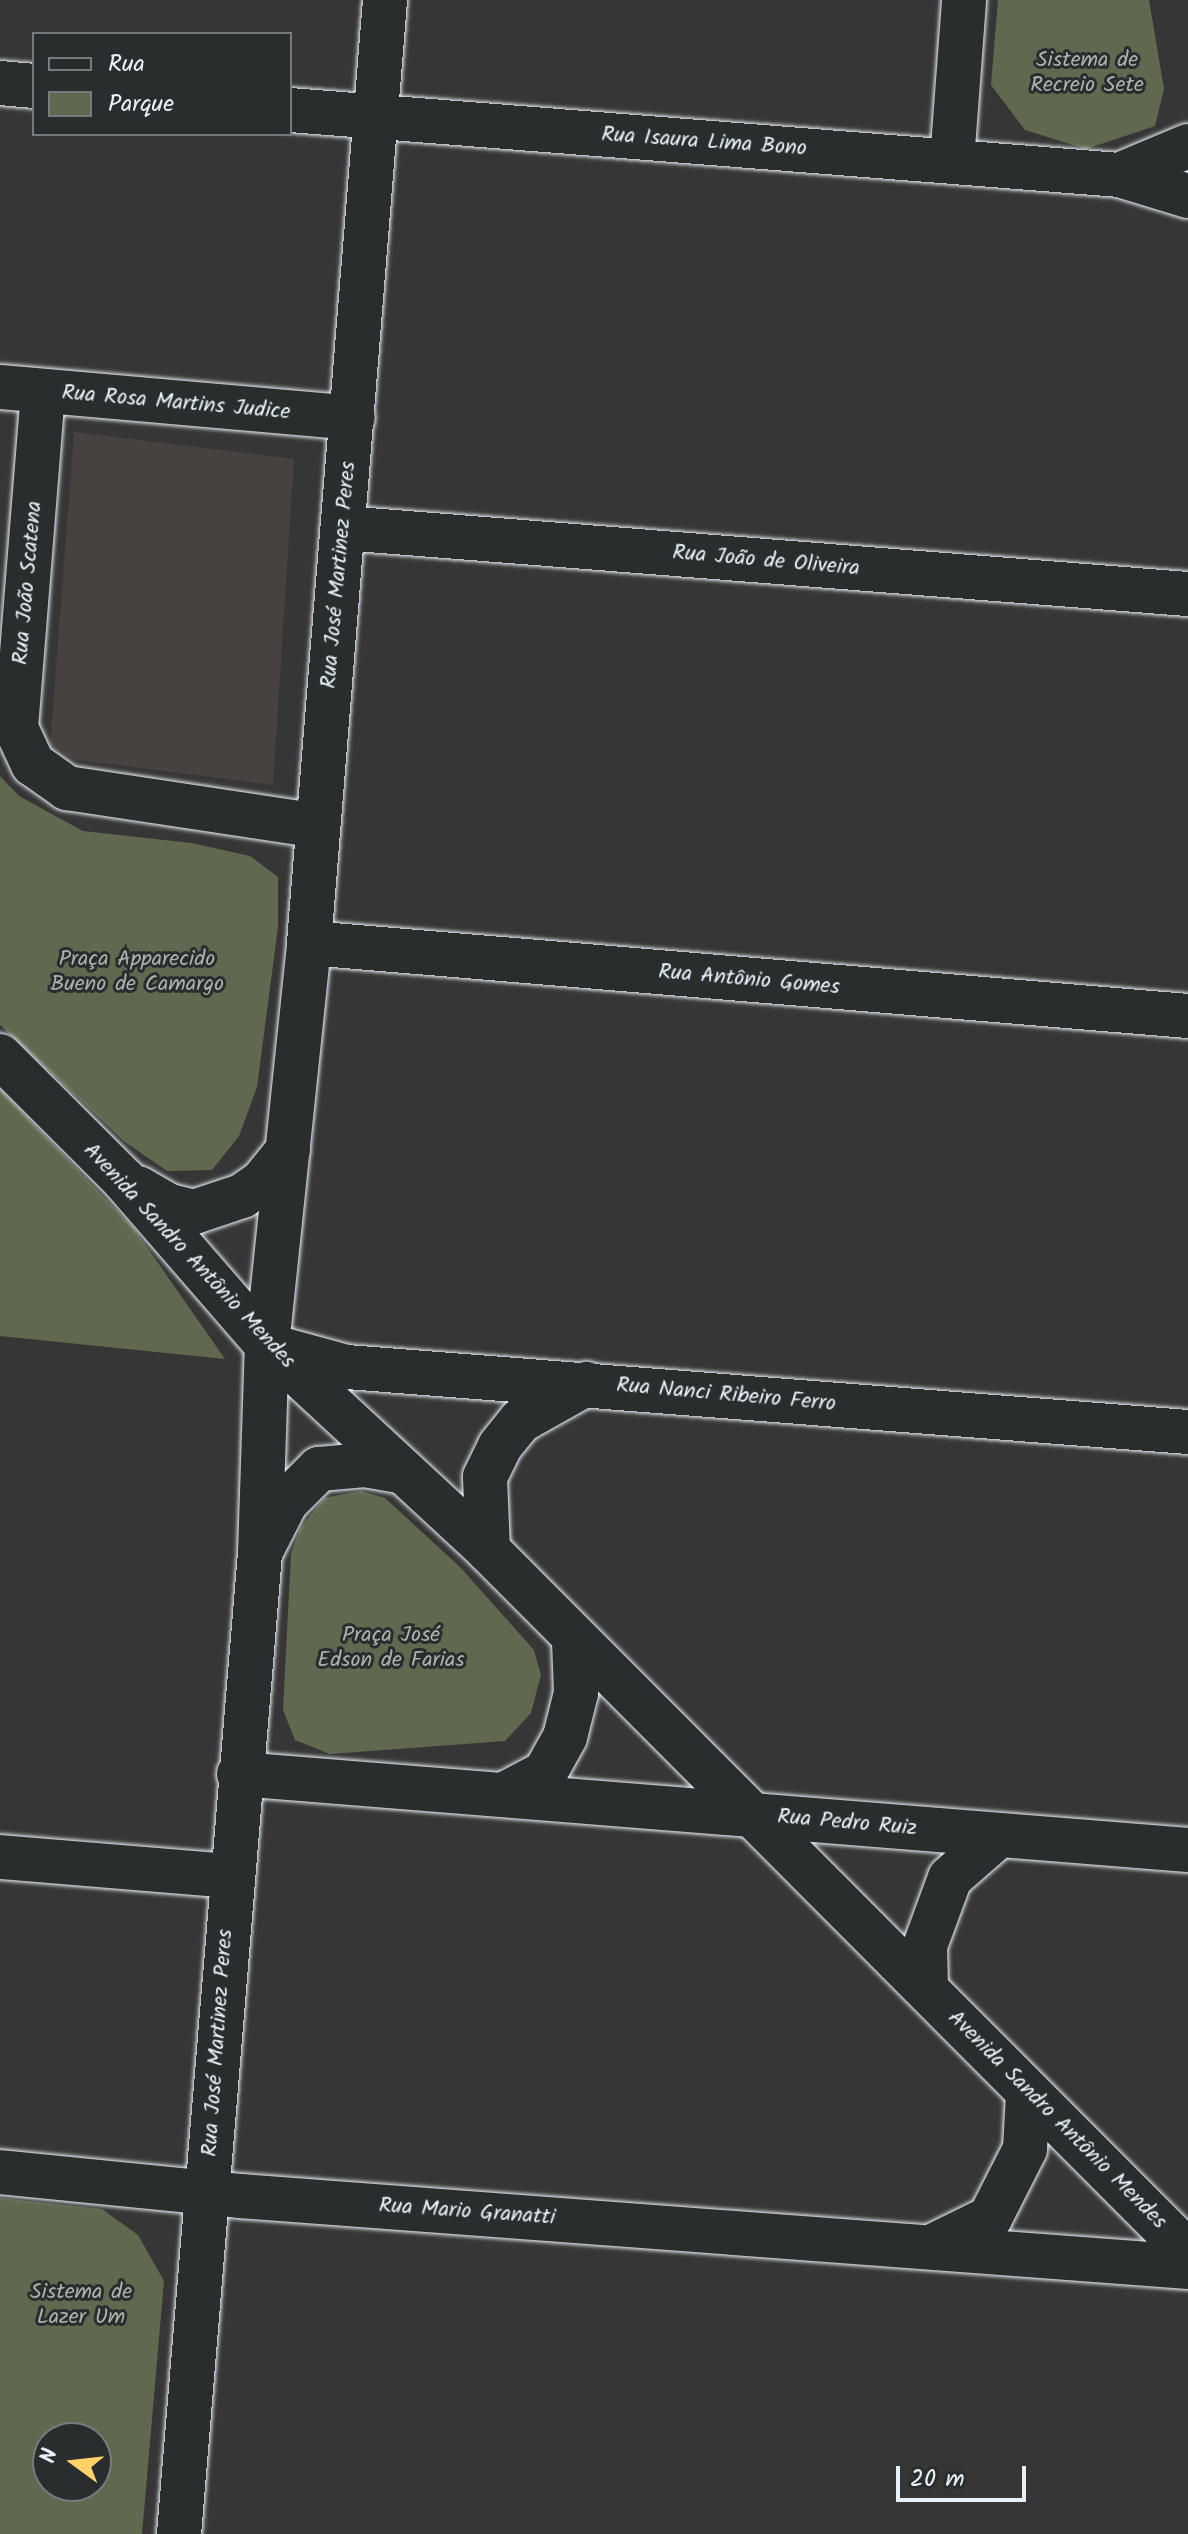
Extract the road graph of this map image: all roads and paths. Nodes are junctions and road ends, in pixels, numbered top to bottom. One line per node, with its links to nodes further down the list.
1 (385, 0): 6 (street, Rua José Martinez Peres)
2 (964, 0): 8 (street)
3 (0, 83): 4 (street)
4 (32, 86)
5 (292, 110): 6 (street, Rua Isaura Lima Bono)
6 (374, 117): 8 (street, Rua Isaura Lima Bono); 13 (street, Rua José Martinez Peres)
7 (1188, 146): 9 (street, Rua Isaura Lima Bono)
8 (952, 161): 9 (street, Rua Isaura Lima Bono)
9 (1119, 175): 10 (street, Rua Isaura Lima Bono)
10 (1188, 196)
11 (0, 387): 12 (street, Rua Rosa Martins Judice)
12 (43, 392): 13 (street, Rua Rosa Martins Judice); 16 (street, Rua João Scatena)
13 (353, 418): 14 (street, Rua José Martinez Peres)
14 (343, 528): 15 (street, Rua João de Oliveira); 16 (street, Rua José Martinez Peres)
15 (1188, 594)
16 (317, 826): 17 (street, Rua José Martinez Peres)
17 (309, 943): 18 (street, Rua Antônio Gomes); 20 (street, Rua José Martinez Peres)
18 (1188, 1016)
19 (0, 1056): 21 (street, Avenida Sandro Antônio Mendes)
20 (288, 1150): 21 (street); 22 (street, Rua José Martinez Peres)
21 (124, 1180): 22 (street, Avenida Sandro Antônio Mendes)
22 (267, 1345): 23 (street, Rua Nanci Ribeiro Ferro); 25 (street, Avenida Sandro Antônio Mendes); 27 (street, Rua José Martinez Peres)
23 (586, 1384): 24 (street, Rua Nanci Ribeiro Ferro); 26 (street)
24 (1188, 1432)
25 (403, 1472): 26 (street, Avenida Sandro Antônio Mendes); 27 (street, Rua José Martinez Peres)
26 (488, 1550): 28 (street, Avenida Sandro Antônio Mendes)
27 (260, 1553): 29 (street, Rua José Martinez Peres)
28 (574, 1640): 30 (street); 31 (street, Avenida Sandro Antônio Mendes)
29 (239, 1774): 30 (street, Rua Pedro Ruiz); 35 (street, Rua José Martinez Peres)
30 (505, 1794): 31 (street, Rua Pedro Ruiz)
31 (755, 1815): 32 (street, Rua Pedro Ruiz); 36 (street, Avenida Sandro Antônio Mendes)
32 (999, 1835): 33 (street, Rua Pedro Ruiz); 36 (street)
33 (1188, 1850)
34 (0, 1857): 35 (street)
35 (231, 1876): 39 (street, Rua José Martinez Peres)
36 (926, 1986): 37 (street, Avenida Sandro Antônio Mendes)
37 (1028, 2093): 40 (street); 41 (street, Avenida Sandro Antônio Mendes)
38 (0, 2172): 39 (street, Rua Mario Granatti)
39 (206, 2193): 40 (street, Rua Mario Granatti); 43 (street, Rua José Martinez Peres)
40 (935, 2245): 42 (street, Rua Mario Granatti)
41 (1188, 2252)
42 (1188, 2267)
43 (179, 2534)

